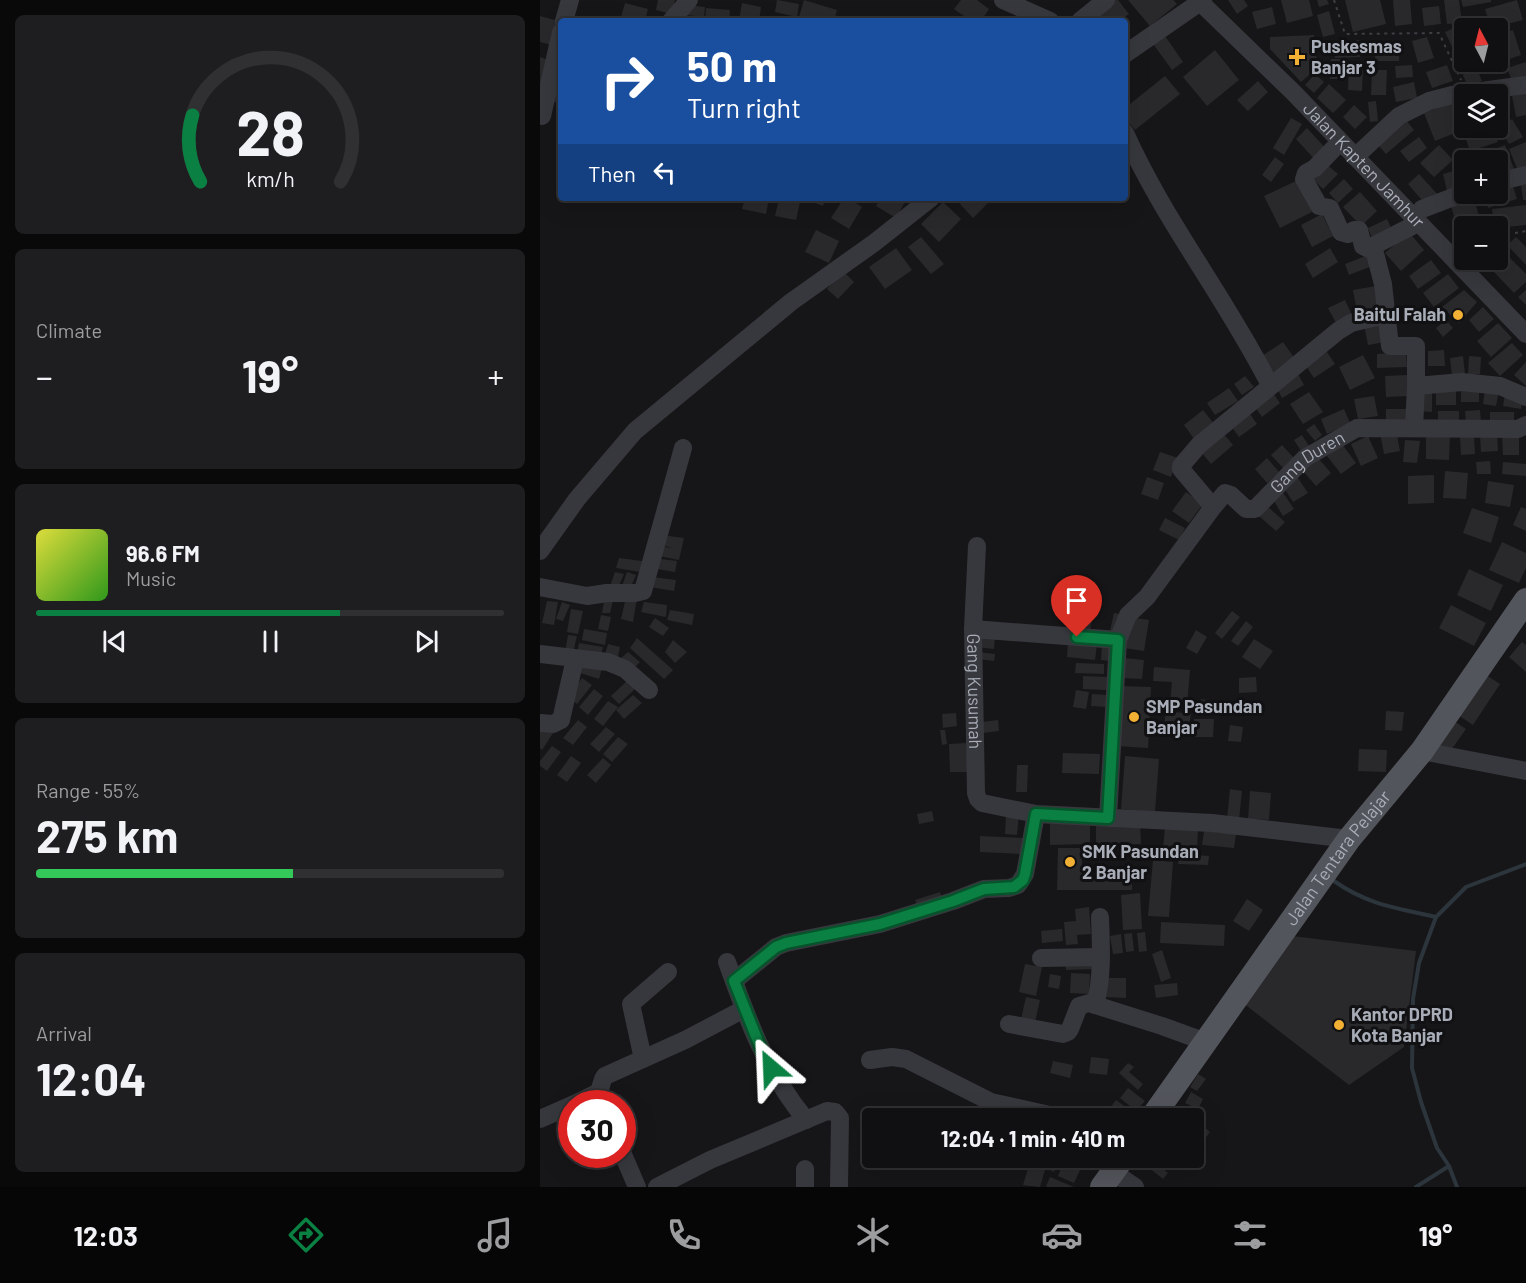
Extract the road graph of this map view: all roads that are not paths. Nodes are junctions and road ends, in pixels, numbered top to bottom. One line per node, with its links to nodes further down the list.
1 (570, 0): 6 (street)
2 (689, 0): 7 (street)
3 (1003, 0): 8 (street)
4 (1106, 0): 9 (street)
5 (1204, 0): 11 (street); 18 (street, Jalan Kapten Jamhur); 19 (street, Jalan Kapten Jamhur)
6 (565, 18)
7 (674, 18)
8 (1043, 18)
9 (1084, 18)
10 (558, 45): 16 (street)
11 (1128, 52)
12 (1526, 85): 13 (street)
13 (1508, 88)
14 (1454, 96): 19 (street)
15 (558, 108): 16 (street)
16 (541, 116)
17 (1128, 139): 32 (street)
18 (1340, 142): 19 (street, Jalan Kapten Jamhur); 26 (street)
19 (1359, 153): 24 (street, Jalan Kapten Jamhur)
20 (1526, 175): 21 (street)
21 (1508, 179)
22 (1454, 198): 24 (street)
23 (927, 201): 40 (street)
24 (1420, 216): 25 (street, Jalan Kapten Jamhur); 26 (street); 28 (street, Jalan Kapten Jamhur)
25 (1454, 245)
26 (1374, 246): 29 (street)
27 (1476, 270): 28 (street, Jalan Kapten Jamhur)
28 (1485, 283): 30 (street, Jalan Kapten Jamhur); 31 (street, Jalan Kapten Jamhur)
29 (1385, 315): 32 (street); 33 (street)
30 (1526, 316)
31 (1526, 333)
32 (1270, 385): 38 (street)
33 (1416, 386): 34 (street); 36 (street)
34 (1526, 398)
35 (1526, 425): 36 (street, Gang Duren)
36 (1414, 428): 38 (street, Gang Duren)
37 (683, 448): 41 (street)
38 (1213, 507): 44 (street)
39 (977, 546): 43 (street)
40 (540, 551)
41 (540, 587)
42 (1526, 600): 49 (main road, Jalan Tentara Pelajar)
43 (974, 629): 44 (street, Gang Kusumah); 51 (street, Gang Kusumah)
44 (1118, 640): 52 (street)
45 (540, 654): 46 (street)
46 (575, 659): 47 (street); 48 (street)
47 (649, 690)
48 (540, 723)
49 (1422, 751): 50 (street); 53 (main road, Jalan Tentara Pelajar)
50 (1526, 771)
51 (1036, 814): 52 (street, Gang Kusumah); 59 (street)
52 (1108, 818): 53 (street, Gang Kusumah)
53 (1349, 839): 63 (main road, Jalan Tentara Pelajar)
54 (1100, 917): 55 (street)
55 (1101, 957): 56 (street); 60 (street)
56 (1041, 958)
57 (727, 962): 59 (street)
58 (668, 972): 64 (street)
59 (734, 981): 61 (street)
60 (1095, 1005): 62 (street); 63 (street)
61 (744, 1009): 64 (street); 71 (street)
62 (1009, 1024)
63 (1206, 1042): 68 (main road, Jalan Tentara Pelajar)
64 (643, 1059): 66 (street)
65 (870, 1060): 67 (street)
66 (602, 1090)
67 (1018, 1108)
68 (1159, 1108)
69 (558, 1111): 70 (street)
70 (540, 1119)
71 (806, 1120): 75 (street); 76 (street)
72 (629, 1168): 74 (street)
73 (1113, 1172): 77 (street)
74 (637, 1187)
75 (657, 1187)
76 (839, 1187)
77 (1135, 1187)

